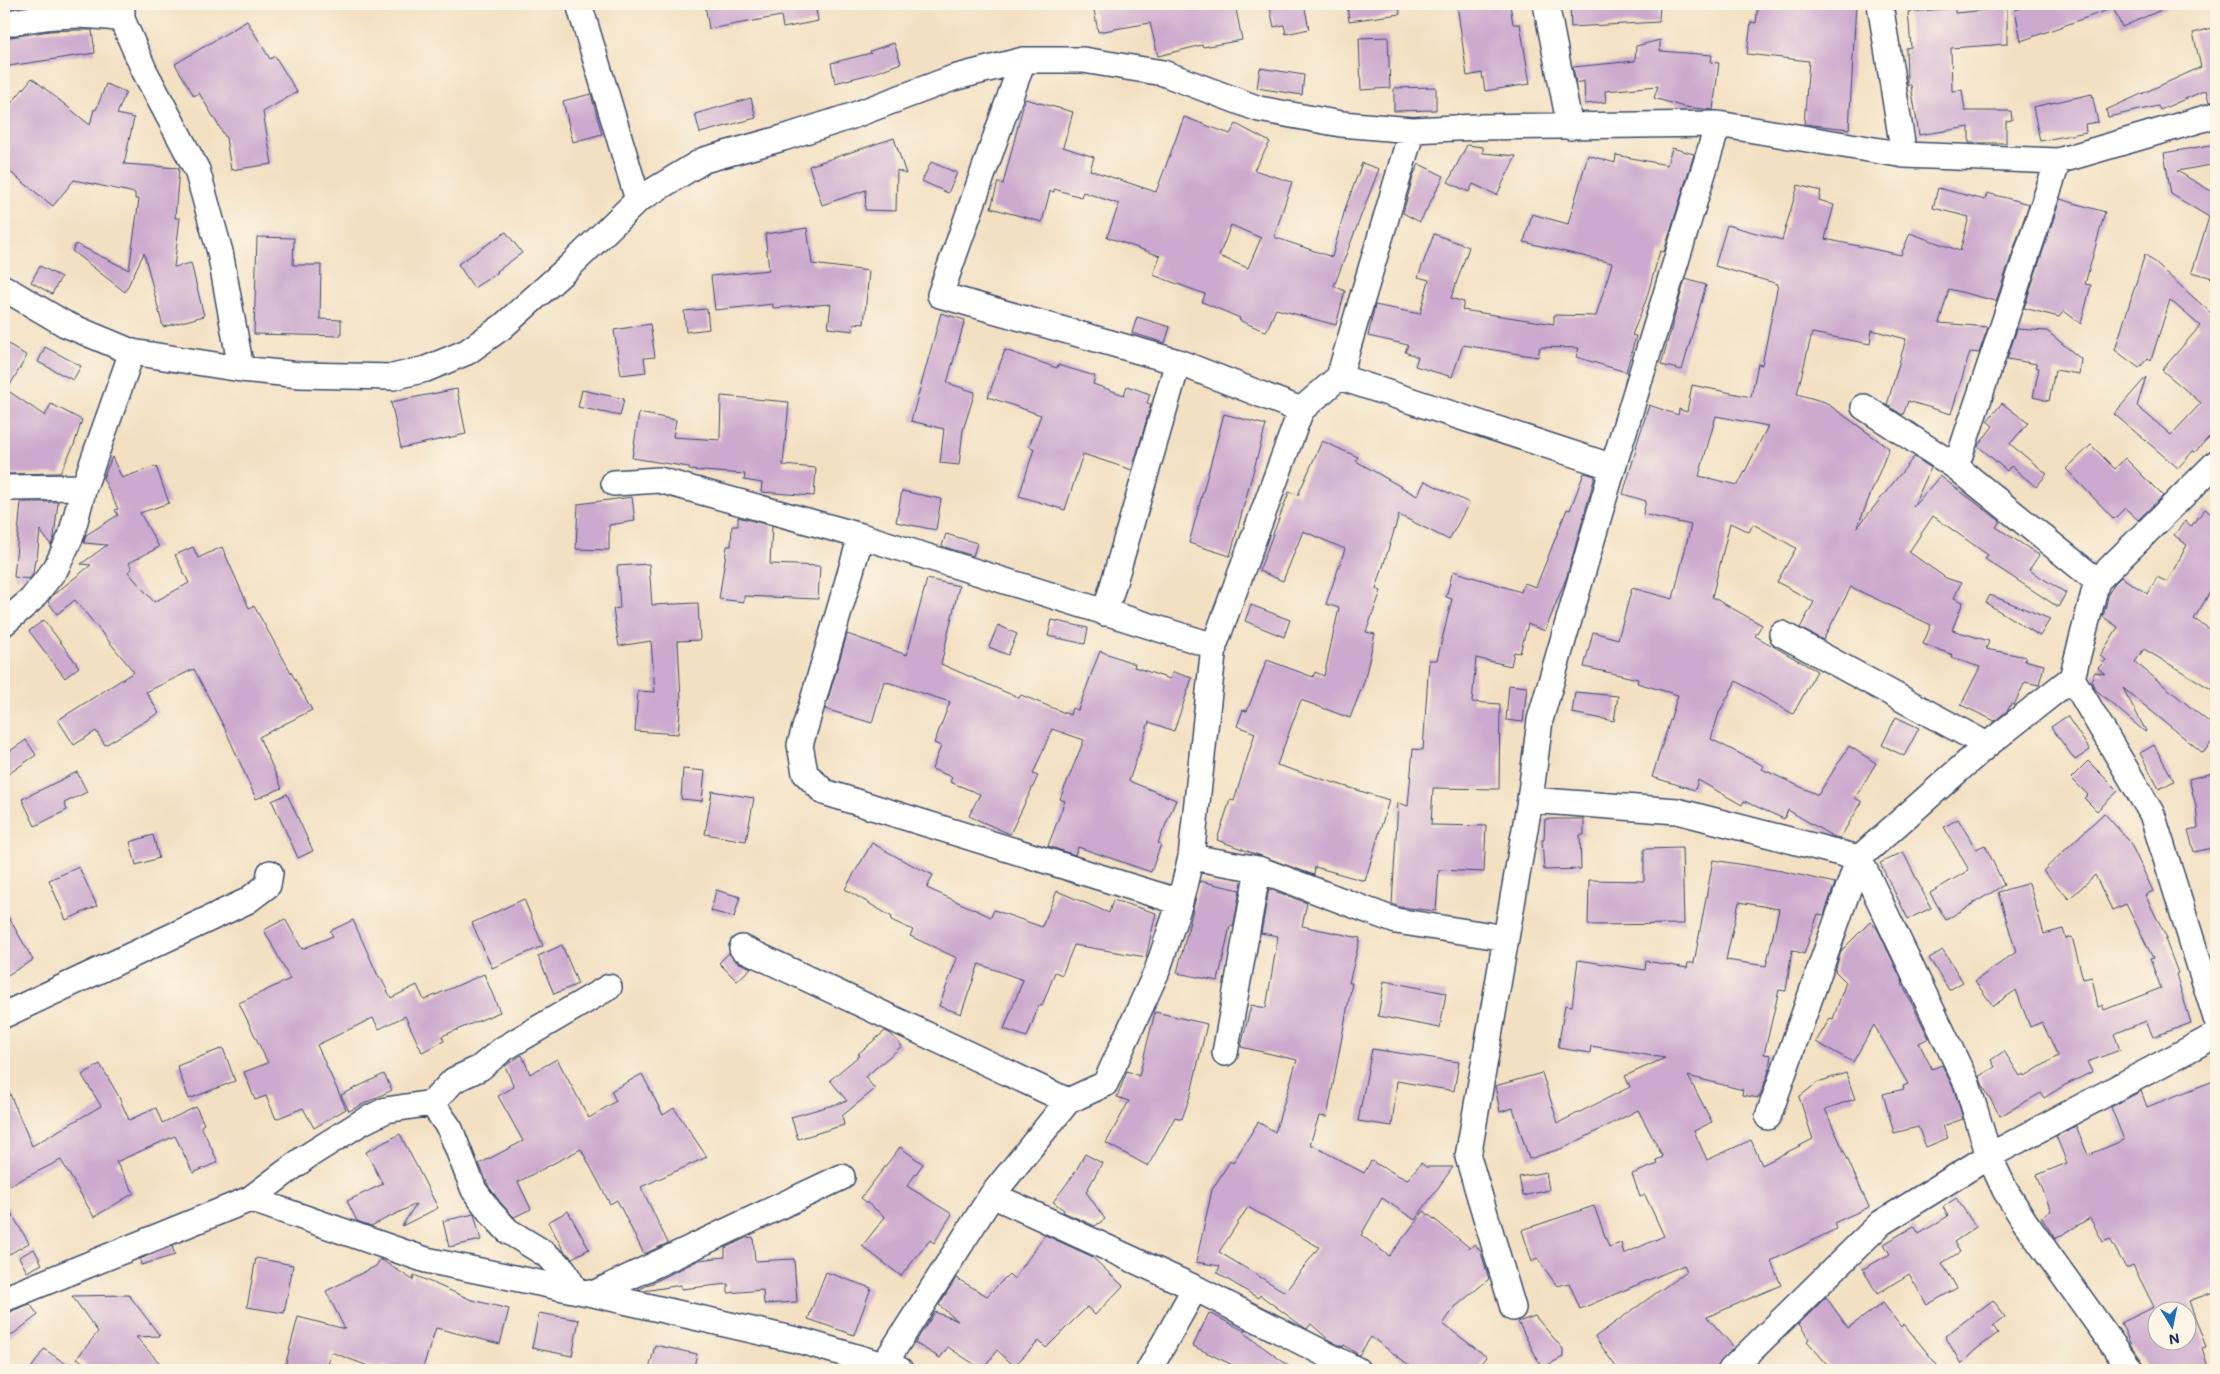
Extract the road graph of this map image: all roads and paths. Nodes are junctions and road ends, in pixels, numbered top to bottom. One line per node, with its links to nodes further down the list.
1 (579, 4): 13 (street)
2 (1546, 4): 9 (street)
3 (1880, 4): 11 (street)
4 (122, 11): 5 (street); 17 (street)
5 (4, 24)
6 (1022, 60): 10 (street); 13 (street); 16 (street)
7 (2216, 115): 12 (street)
8 (1718, 124): 9 (street); 11 (street); 22 (street)
9 (1570, 127): 10 (street)
10 (1412, 130): 18 (street)
11 (1904, 155): 12 (street)
12 (2058, 161): 23 (street)
13 (638, 200): 17 (street)
14 (4, 288): 15 (street)
15 (132, 352): 17 (street); 25 (street)
16 (1178, 362): 20 (street); 29 (street)
17 (241, 369)
18 (1339, 377): 20 (street); 22 (street)
19 (1864, 407): 23 (street)
20 (1302, 410): 32 (street)
21 (2216, 462): 28 (street)
22 (1613, 467): 35 (street)
23 (1956, 467): 28 (street)
24 (614, 483): 27 (street)
25 (84, 487): 26 (street); 30 (street)
26 (4, 488)
27 (861, 536): 29 (street); 40 (street)
28 (2097, 581): 33 (street)
29 (1105, 613): 32 (street)
30 (4, 622)
31 (1782, 634): 34 (street)
32 (1214, 646): 36 (street)
33 (2072, 678): 34 (street); 44 (street)
34 (1986, 745): 37 (street)
35 (1530, 800): 37 (street); 41 (street)
36 (1191, 857): 38 (street); 40 (street)
37 (1859, 858): 50 (street); 51 (street)
38 (1258, 869): 41 (street); 47 (street)
39 (270, 873): 45 (street)
40 (1180, 902): 48 (street)
41 (1506, 938): 58 (street)
42 (742, 948): 48 (street)
43 (609, 988): 49 (street)
44 (2214, 1002)
45 (4, 1015)
46 (2216, 1035): 51 (street)
47 (1226, 1053)
48 (1068, 1101): 53 (street)
49 (432, 1103): 54 (street); 56 (street)
50 (1768, 1117)
51 (1989, 1156): 62 (street); 63 (street)
52 (842, 1177): 56 (street)
53 (992, 1195): 55 (street); 59 (street)
54 (250, 1199): 56 (street); 57 (street)
55 (1195, 1288): 60 (street); 61 (street)
56 (584, 1292): 59 (street)
57 (4, 1299)
58 (1513, 1308)
59 (891, 1368)
60 (1149, 1370)
61 (1357, 1370)
62 (1731, 1370)
63 (2131, 1370)

